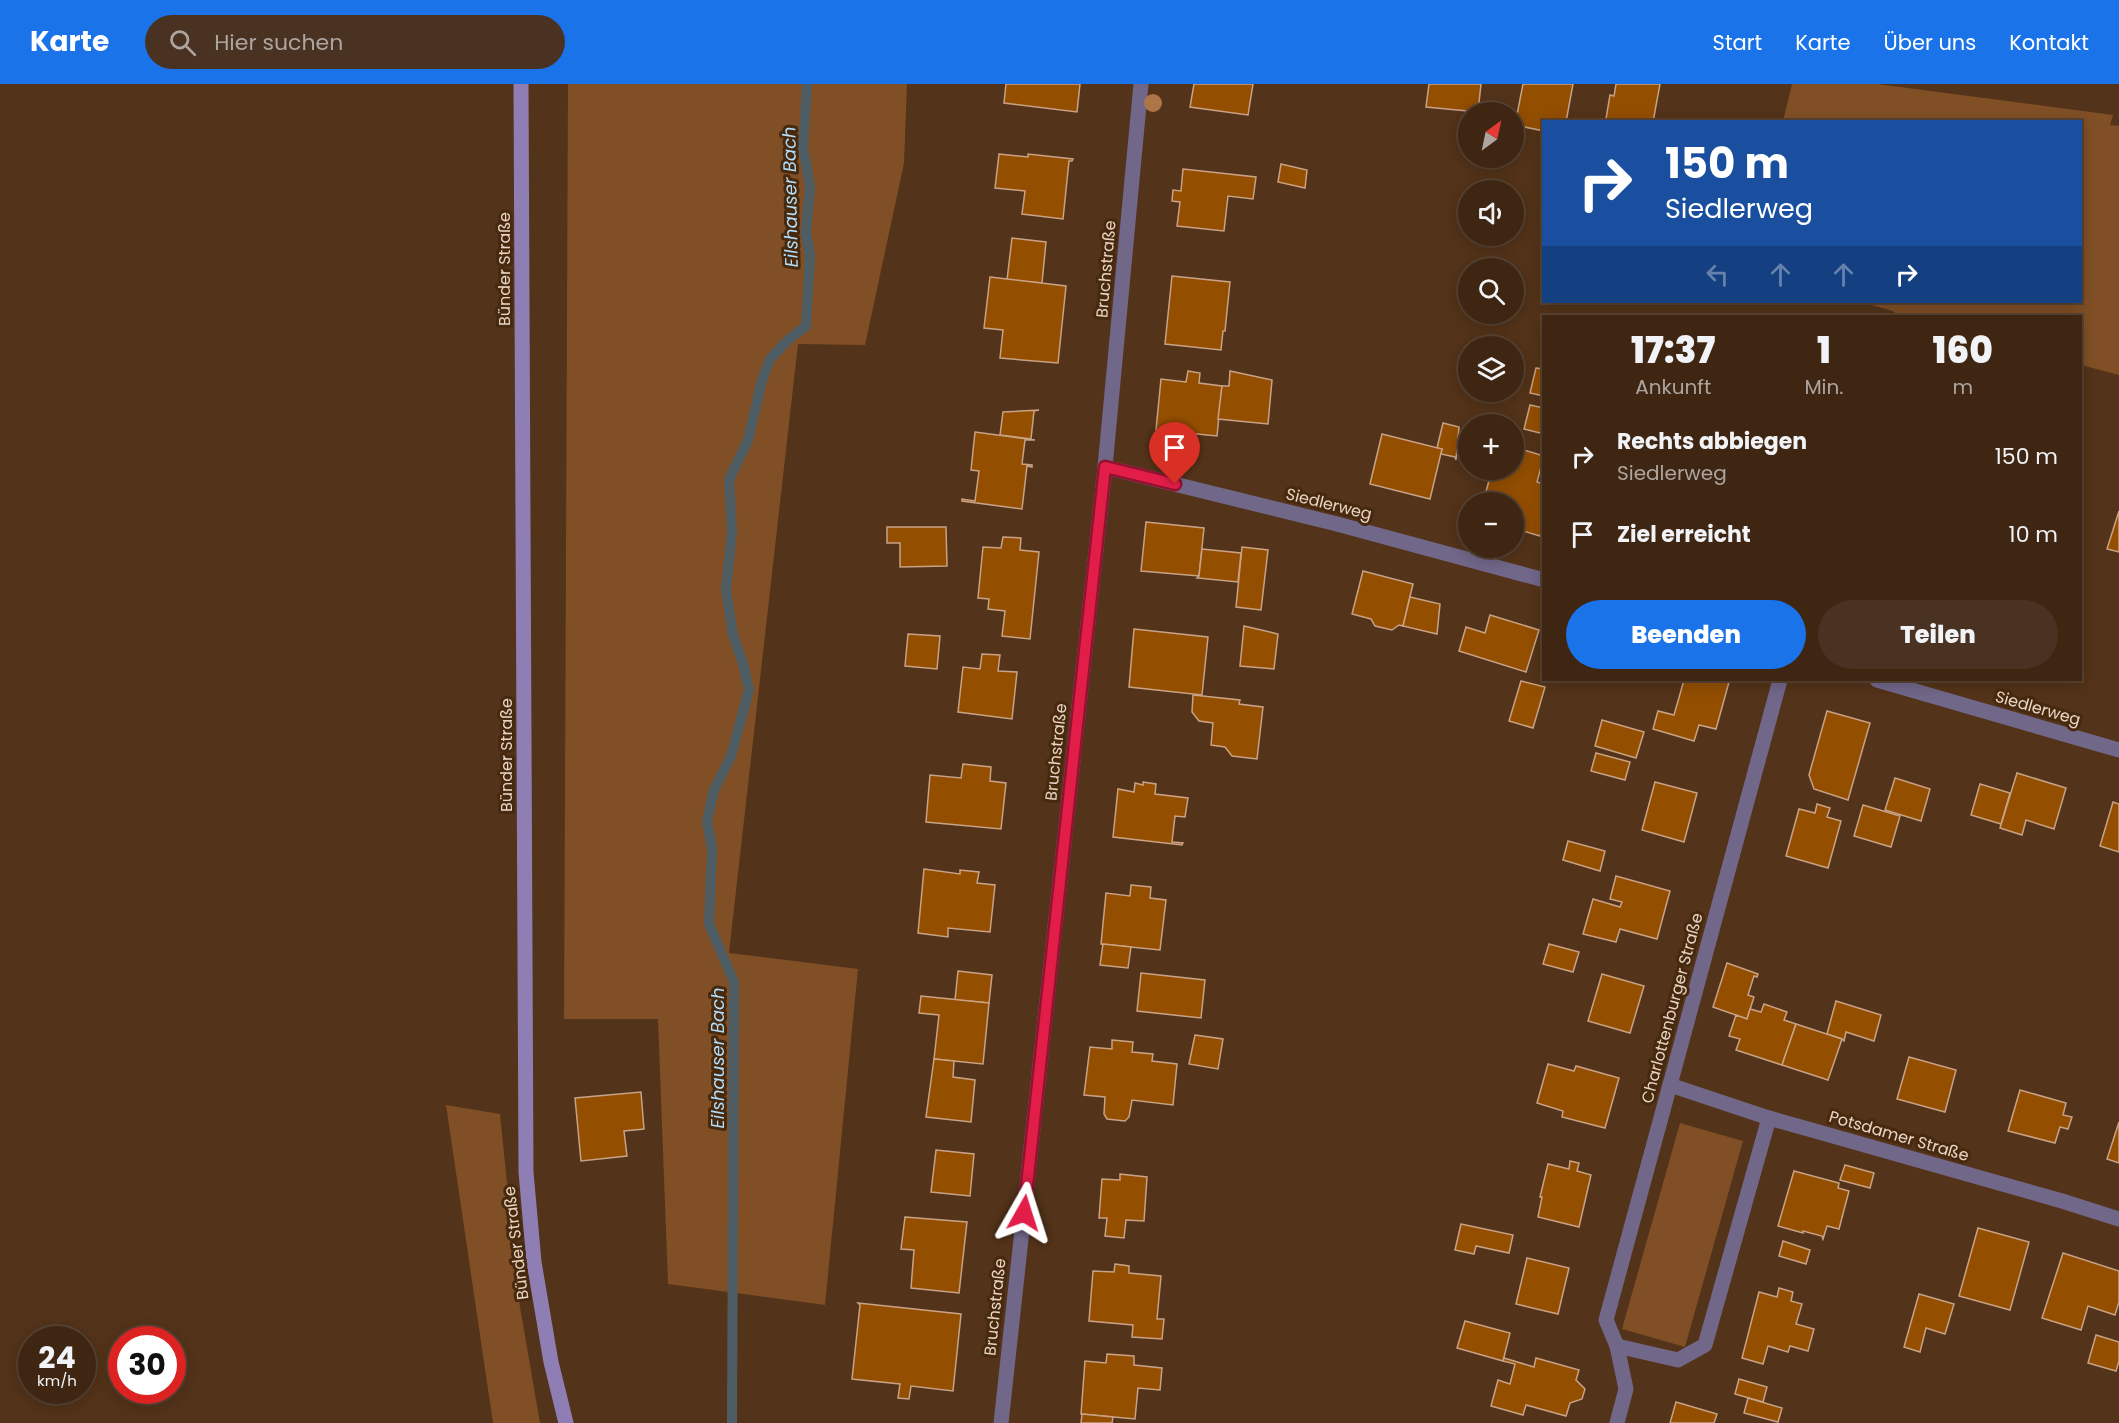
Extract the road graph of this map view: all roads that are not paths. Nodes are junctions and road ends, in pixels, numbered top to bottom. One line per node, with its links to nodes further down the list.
1 (521, 84): 12 (main road, Bünder Straße)
2 (1141, 84): 3 (street, Bruchstraße)
3 (1105, 467): 4 (street, Siedlerweg); 13 (street, Bruchstraße)
4 (1542, 579)
5 (1780, 681): 8 (street, Charlottenburger Straße)
6 (1880, 681): 7 (street, Siedlerweg)
7 (2119, 750)
8 (1670, 1085): 9 (street, Potsdamer Straße); 11 (street, Charlottenburger Straße)
9 (1769, 1118): 10 (street, Potsdamer Straße); 11 (street)
10 (2119, 1219)
11 (1617, 1346): 14 (street, Charlottenburger Straße)
12 (566, 1423)
13 (1001, 1423)
14 (1617, 1423)

